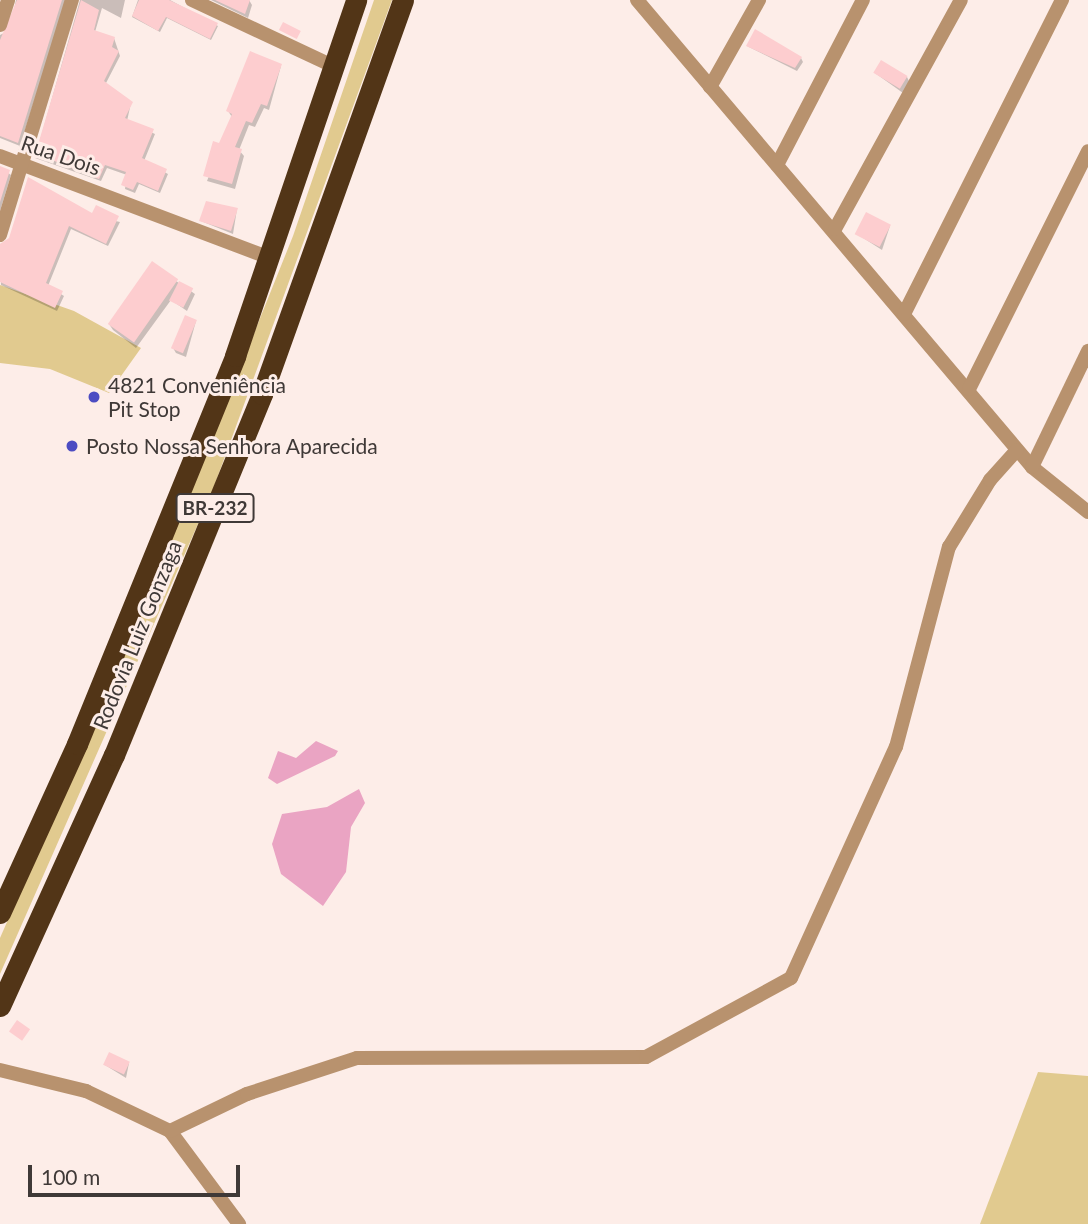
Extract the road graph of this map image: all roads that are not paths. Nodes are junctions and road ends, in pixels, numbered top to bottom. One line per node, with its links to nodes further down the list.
1 (8, 0): 13 (street)
2 (72, 0): 18 (street)
3 (192, 0): 14 (street)
4 (356, 0): 14 (highway, Rodovia Luiz Gonzaga / BR-232)
5 (403, 0): 30 (highway, Rodovia Luiz Gonzaga / BR-232)
6 (637, 0): 12 (street)
7 (655, 0): 12 (street)
8 (759, 0): 15 (street)
9 (863, 0): 19 (street)
10 (961, 0): 20 (street)
11 (1062, 0): 23 (street)
12 (648, 14): 15 (street)
13 (0, 25)
14 (335, 67): 22 (highway, Rodovia Luiz Gonzaga / BR-232)
15 (710, 87): 19 (street)
16 (1088, 151): 25 (street)
17 (0, 156): 18 (street, Rua Dois)
18 (23, 164): 21 (street); 22 (street, Rua Dois)
19 (777, 165): 20 (street)
20 (835, 229): 23 (street)
21 (0, 235)
22 (270, 258): 29 (highway, Rodovia Luiz Gonzaga / BR-232)
23 (904, 314): 25 (street)
24 (1088, 351): 27 (street)
25 (969, 389): 26 (street)
26 (1017, 450): 27 (street); 32 (street)
27 (1032, 467): 28 (street)
28 (1088, 512)
29 (0, 914)
30 (0, 1006)
31 (0, 1070): 32 (street)
32 (170, 1131): 33 (street)
33 (239, 1224)

